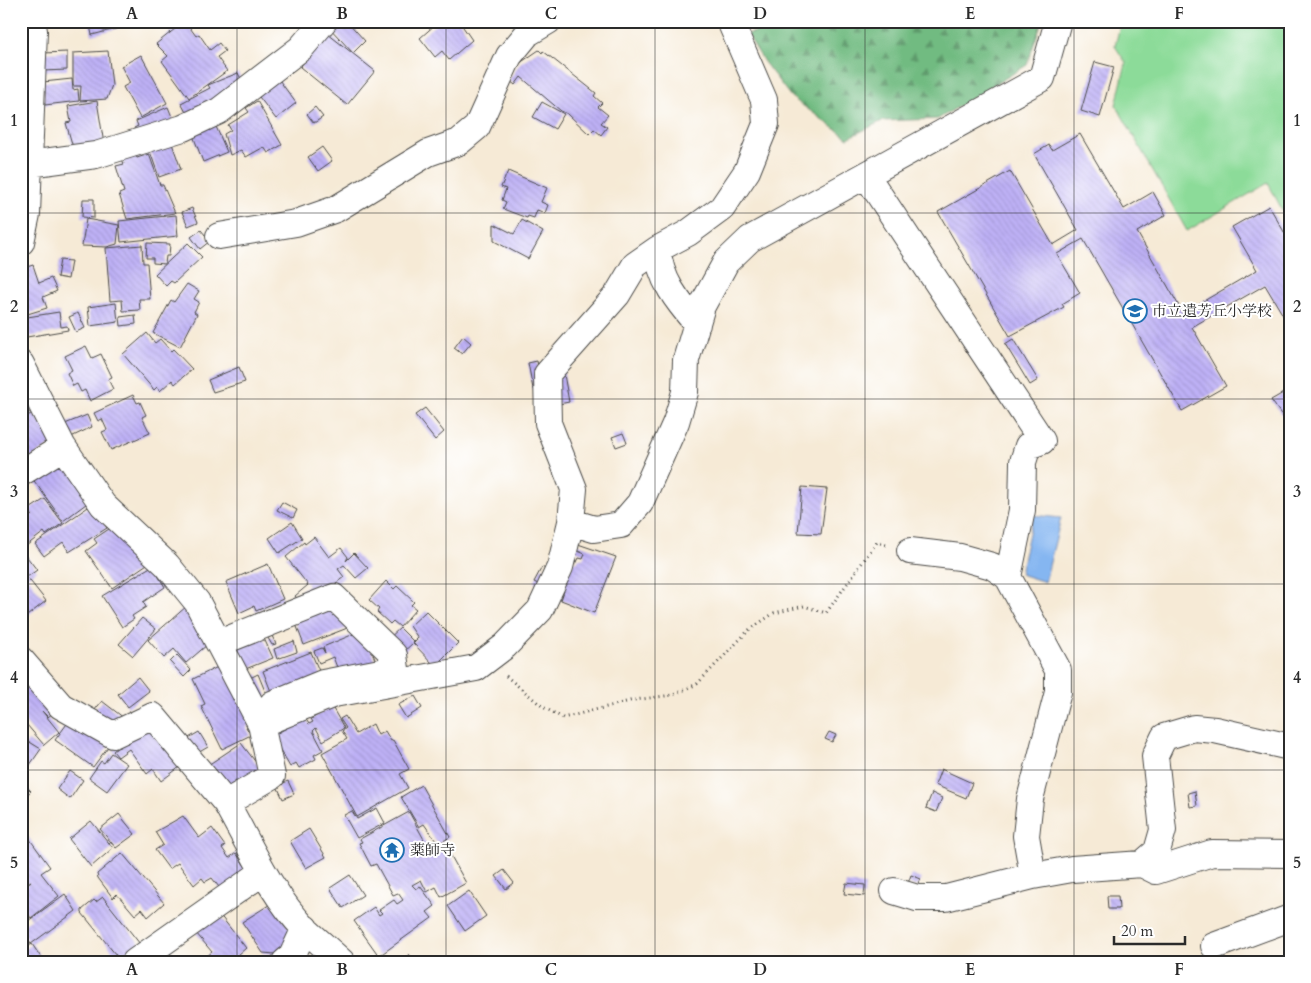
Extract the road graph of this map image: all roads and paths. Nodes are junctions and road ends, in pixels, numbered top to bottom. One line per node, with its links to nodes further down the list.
1 (32, 21): 6 (street)
2 (324, 21): 6 (street)
3 (730, 21): 10 (street)
4 (1058, 21): 7 (street)
5 (529, 25): 8 (street)
6 (29, 164): 9 (street)
7 (866, 175): 11 (street); 17 (street)
8 (219, 236)
9 (21, 242)
10 (658, 250): 11 (street); 15 (street)
11 (697, 324): 15 (street)
12 (21, 364): 13 (street)
13 (63, 448): 14 (street); 18 (street)
14 (21, 472)
15 (571, 522): 20 (street)
16 (910, 551): 17 (street); 20 (path)
17 (1008, 576): 27 (street)
18 (219, 643): 21 (street); 21 (street)
19 (21, 660): 23 (street)
20 (476, 668): 21 (street)
21 (261, 724): 23 (street)
22 (1290, 746): 25 (street)
23 (226, 803): 26 (street)
24 (1290, 854): 25 (street)
25 (1142, 864): 27 (street)
26 (263, 872): 30 (street); 32 (street)
27 (1032, 876): 28 (street)
28 (894, 891)
29 (1290, 918): 31 (street)
30 (305, 928): 33 (street); 34 (street)
31 (1214, 946)
32 (135, 962)
33 (286, 962)
34 (342, 962)

